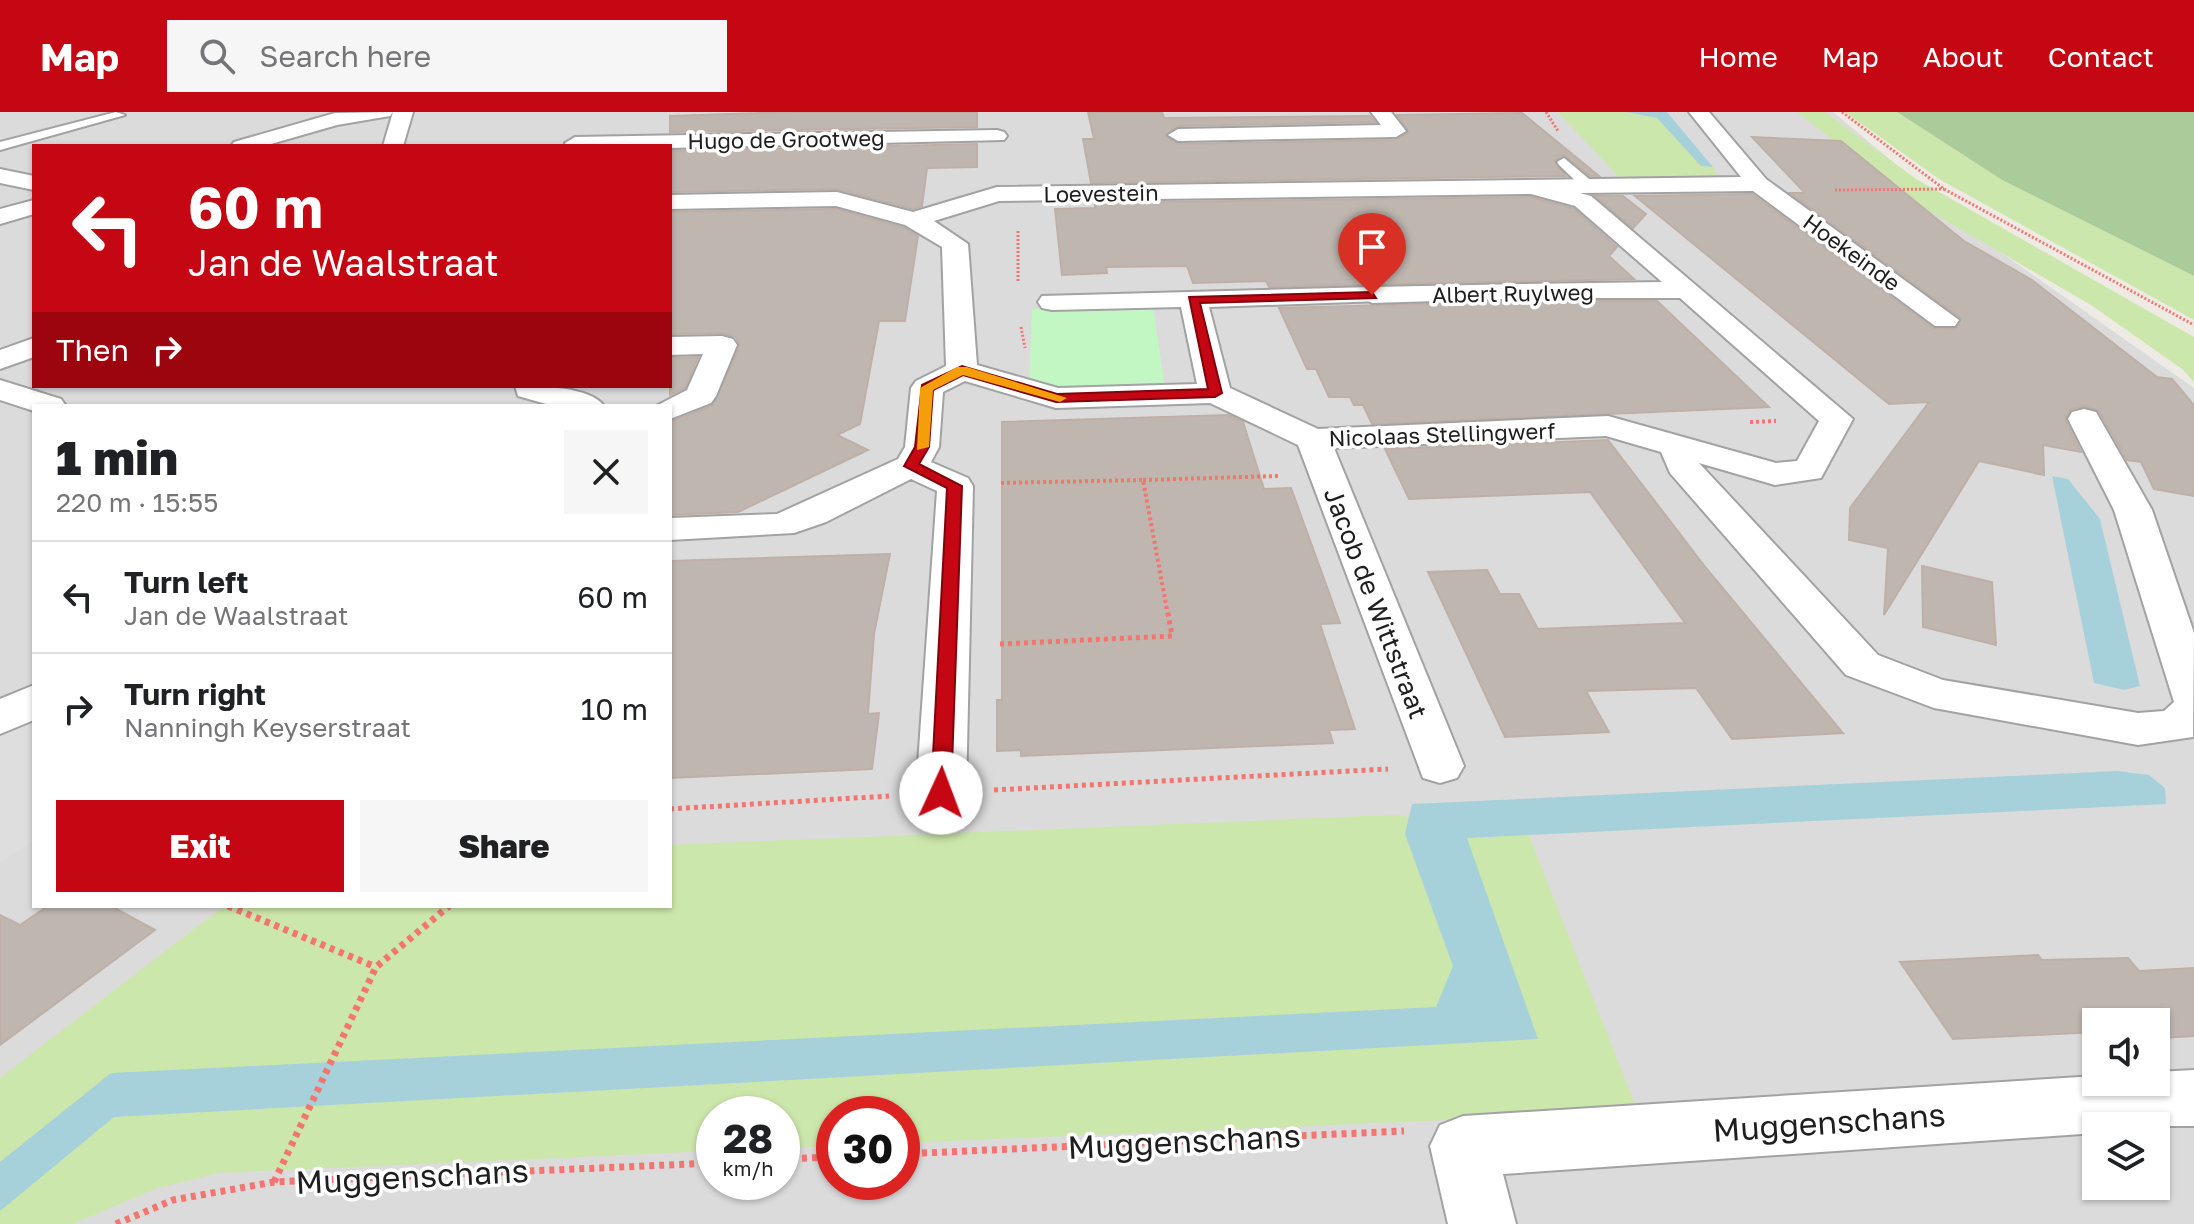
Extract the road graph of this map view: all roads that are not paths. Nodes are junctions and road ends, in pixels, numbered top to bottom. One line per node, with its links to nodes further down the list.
1 (383, 112): 10 (street)
2 (403, 112): 11 (street)
3 (998, 112): 15 (street)
4 (1381, 112): 8 (street)
5 (1699, 112): 19 (street, Hoekeinde)
6 (119, 115): 13 (lane)
7 (579, 120): 12 (street, Hugo de Grootweg)
8 (1277, 134): 9 (street); 22 (street)
9 (1178, 135)
10 (248, 144)
11 (394, 144)
12 (573, 144)
13 (0, 146)
14 (672, 146): 15 (street, Hugo de Grootweg)
15 (997, 151): 23 (street)
16 (1564, 162): 20 (lane)
17 (0, 176): 18 (street)
18 (32, 183)
19 (1758, 184): 20 (street); 33 (street, Hoekeinde)
20 (1589, 186): 21 (street)
21 (1539, 189): 22 (street, Loevestein); 28 (street, Nicolaas Stellingwerf)
22 (1311, 191): 23 (street, Loevestein)
23 (997, 194): 27 (street, Loevestein)
24 (672, 202): 27 (street)
25 (32, 208): 26 (street)
26 (0, 217)
27 (914, 220): 37 (street)
28 (1688, 290): 29 (street, Albert Ruylweg); 46 (street, Nicolaas Stellingwerf)
29 (1524, 292): 30 (street, Albert Ruylweg)
30 (1372, 295): 31 (street, Albert Ruylweg)
31 (1193, 299): 32 (street, Albert Ruylweg); 40 (street)
32 (1052, 302)
33 (1945, 320)
34 (672, 346): 44 (street)
35 (32, 348): 36 (street)
36 (0, 360)
37 (962, 370): 40 (street, Nicolaas Stellingwerf); 48 (street)
38 (532, 388): 42 (street); 43 (street)
39 (0, 390): 41 (street)
40 (1215, 393): 47 (street, Nicolaas Stellingwerf)
41 (44, 404)
42 (502, 404)
43 (582, 404)
44 (672, 408)
45 (2084, 419): 50 (street)
46 (1676, 444): 47 (street, Nicolaas Stellingwerf); 52 (street)
47 (1320, 457): 54 (street, Jacob de Wittstraat)
48 (911, 466): 49 (street); 55 (street)
49 (672, 529)
50 (2194, 698)
51 (32, 701): 53 (street)
52 (2194, 708)
53 (0, 719)
54 (1440, 766)
55 (941, 793)
56 (2194, 1098): 57 (street, Muggenschans)
57 (1482, 1224)

